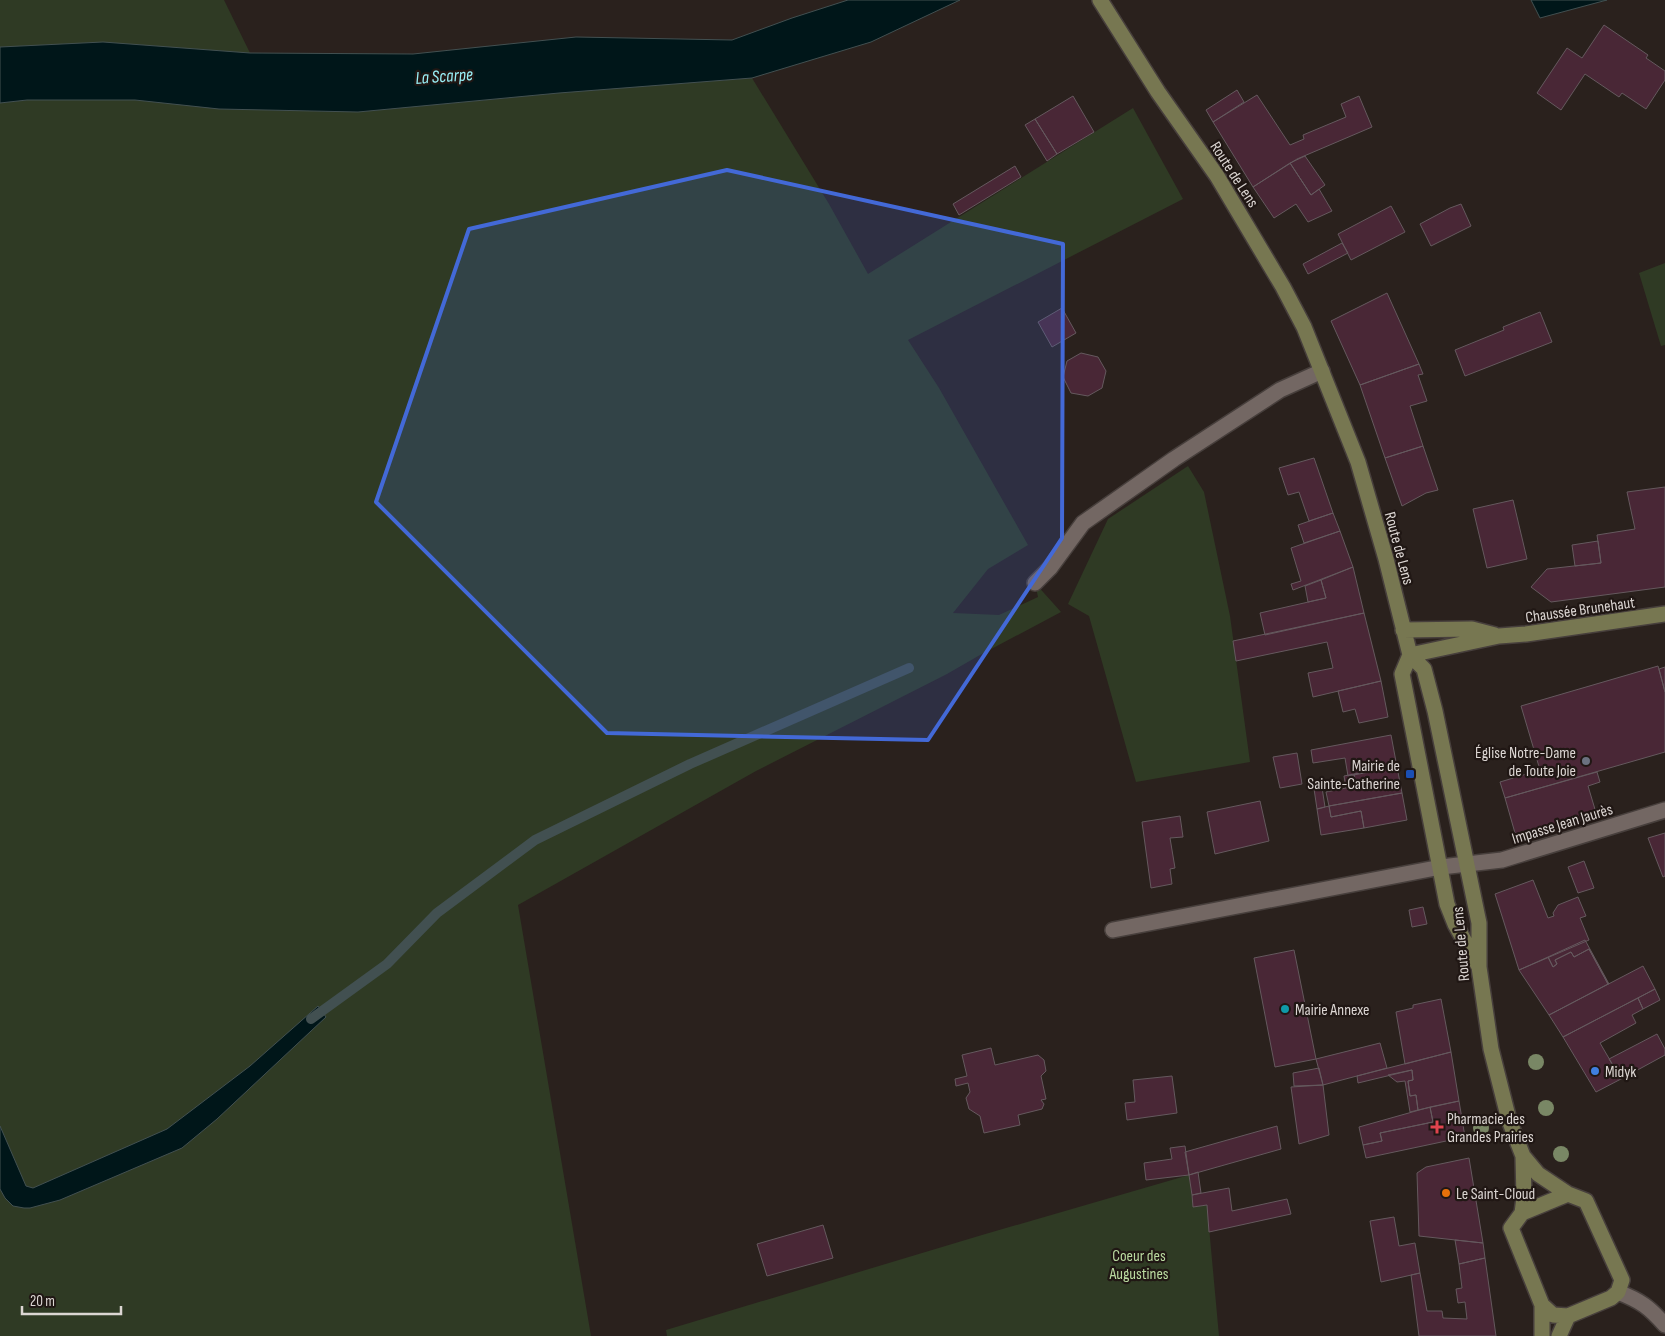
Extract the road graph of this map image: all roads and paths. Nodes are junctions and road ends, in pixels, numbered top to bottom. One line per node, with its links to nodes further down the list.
1 (1100, 0): 2 (main road, Route de Lens)
2 (1322, 371): 3 (street); 5 (main road, Route de Lens)
3 (1035, 583)
4 (1665, 614): 6 (main road, Chaussée Brunehaut)
5 (1403, 630): 6 (main road, Chaussée Brunehaut); 7 (main road, Route de Lens)
6 (1499, 636): 7 (main road, Chaussée Brunehaut)
7 (1410, 655): 9 (main road, Route de Lens); 10 (main road)
8 (1665, 810): 9 (street, Impasse Jean Jaurès)
9 (1468, 865): 10 (street, Impasse Jean Jaurès); 12 (main road, Route de Lens)
10 (1441, 867): 11 (street, Impasse Jean Jaurès); 12 (main road)
11 (1113, 930)
12 (1479, 967): 13 (main road, Route de Lens)
13 (1523, 1156): 14 (main road, Route de Lens); 15 (main road, Route de Lens)
14 (1568, 1194): 15 (main road); 16 (main road)
15 (1522, 1213): 17 (main road)
16 (1618, 1292): 18 (main road); 19 (street)
17 (1542, 1305): 18 (main road); 20 (main road)
18 (1568, 1316): 21 (main road)
19 (1665, 1325)
20 (1542, 1336)
21 (1559, 1336)

